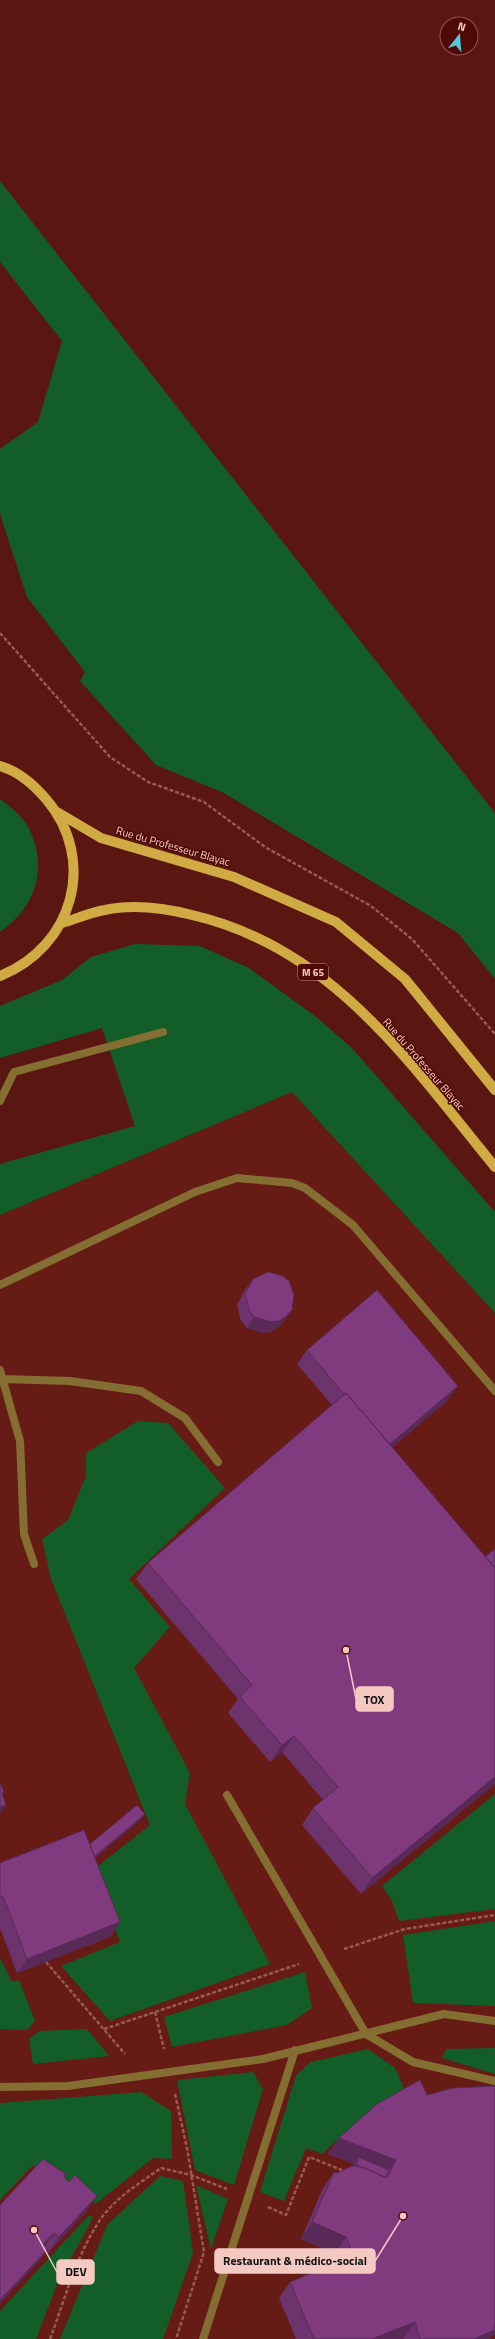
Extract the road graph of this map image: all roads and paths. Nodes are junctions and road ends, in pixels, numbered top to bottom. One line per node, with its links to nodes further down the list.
1 (0, 633): 7 (path)
2 (0, 766): 3 (main road)
3 (57, 812): 4 (main road); 8 (main road, Rue du Professeur Blayac)
4 (62, 923): 5 (main road); 10 (main road, Rue du Professeur Blayac / M 65)
5 (0, 976)
6 (163, 1032): 9 (lane)
7 (495, 1034)
8 (495, 1090)
9 (0, 1101)
10 (495, 1167)
11 (0, 1285): 14 (lane)
12 (0, 1370): 13 (lane)
13 (2, 1379): 15 (lane); 16 (lane)
14 (495, 1391)
15 (218, 1462)
16 (34, 1564)
17 (228, 1795): 21 (lane)
18 (46, 1962): 24 (path)
19 (155, 2012): 23 (path)
20 (495, 2021): 21 (lane)
21 (366, 2034): 22 (lane); 25 (lane)
22 (295, 2050): 23 (lane); 30 (lane)
23 (170, 2072): 24 (lane); 27 (path)
24 (144, 2075): 26 (lane); 27 (path)
25 (495, 2082)
26 (0, 2087)
27 (176, 2100): 29 (path)
28 (351, 2174): 30 (path)
29 (191, 2175): 30 (path); 31 (path); 32 (path)
30 (248, 2198): 33 (lane)
31 (50, 2339)
32 (176, 2339)
33 (203, 2339)

